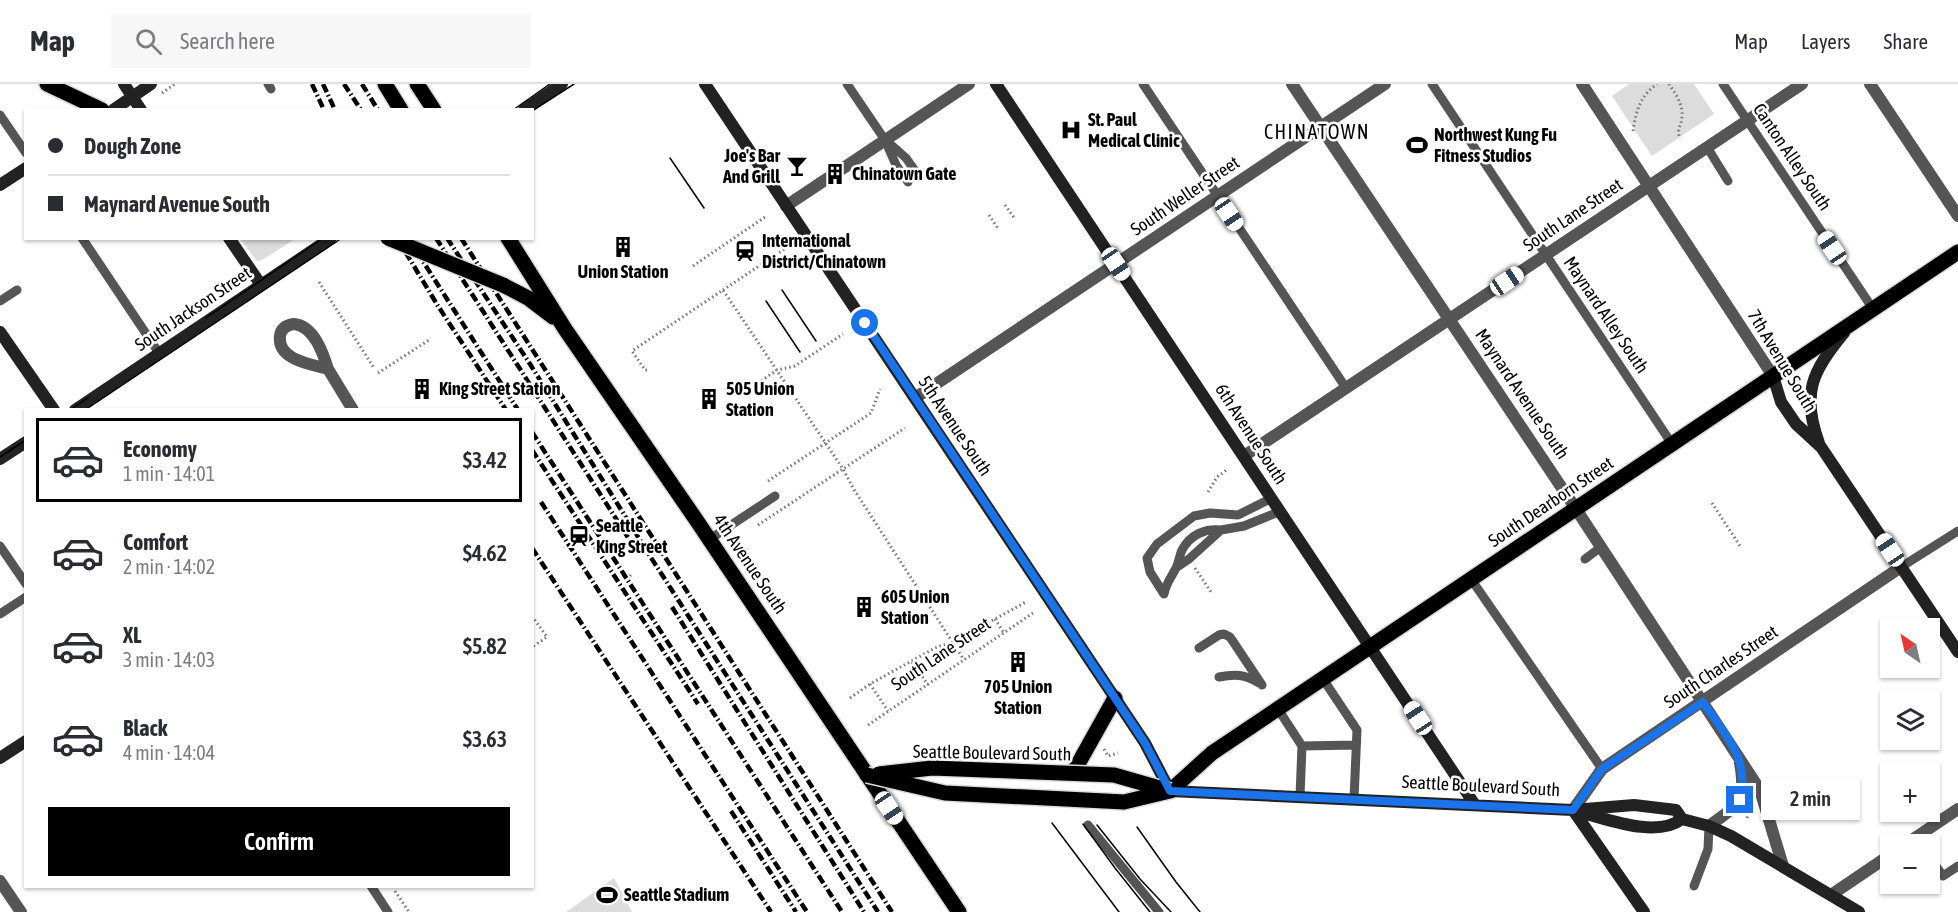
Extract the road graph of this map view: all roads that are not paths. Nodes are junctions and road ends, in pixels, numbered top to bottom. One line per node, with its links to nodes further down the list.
1 (49, 84): 20 (main road)
2 (124, 84): 19 (main road)
3 (151, 84): 19 (main road)
4 (385, 84): 23 (main road)
5 (417, 84): 24 (main road)
6 (562, 84): 25 (main road)
7 (705, 84): 41 (main road, 5th Avenue South)
8 (847, 84): 29 (lane)
9 (969, 84): 29 (street)
10 (996, 84): 50 (main road, 6th Avenue South)
11 (1143, 84): 40 (lane)
12 (1292, 84): 28 (street, Maynard Avenue South)
13 (1385, 84): 28 (street, South Weller Street)
14 (1432, 84): 49 (lane, Maynard Alley South)
15 (1582, 84): 39 (street, 7th Avenue South)
16 (1723, 84): 27 (lane, Canton Alley South)
17 (1802, 84): 27 (street, South Lane Street)
18 (1870, 84): 42 (street)
19 (132, 97): 21 (main road); 22 (main road)
20 (98, 108)
21 (116, 108)
22 (140, 108)
23 (400, 108)
24 (433, 108)
25 (527, 108)
26 (0, 115): 31 (lane)
27 (1747, 120): 30 (street, South Lane Street); 54 (lane, Canton Alley South)
28 (1321, 127): 40 (street, South Weller Street); 55 (street, Maynard Avenue South)
29 (885, 140): 33 (street); 34 (lane); 37 (lane)
30 (1707, 147): 36 (lane); 39 (street, South Lane Street)
31 (24, 150)
32 (24, 169): 38 (main road)
33 (842, 169)
34 (918, 175)
35 (828, 178): 41 (street)
36 (1728, 181)
37 (908, 182)
38 (0, 185)
39 (1650, 186): 49 (street, South Lane Street); 61 (street, 7th Avenue South)
40 (1217, 196): 50 (street, South Weller Street); 62 (lane)
41 (786, 206): 63 (main road, 5th Avenue South)
42 (1958, 216)
43 (83, 240): 59 (lane)
44 (230, 240): 51 (main road)
45 (328, 240): 51 (main road, South Jackson Street)
46 (393, 240): 57 (main road, bridge)
47 (509, 240): 57 (main road, 4th Avenue South)
48 (1958, 252): 54 (main road, South Dearborn Street)
49 (1546, 255): 55 (street, South Lane Street); 68 (lane, Maynard Alley South)
50 (1116, 264): 63 (street, South Weller Street); 70 (main road, 6th Avenue South)
51 (261, 285): 59 (main road, South Jackson Street)
52 (17, 290): 53 (lane)
53 (0, 301)
54 (1873, 309): 56 (main road, South Dearborn Street)
55 (1449, 319): 62 (street, South Lane Street); 74 (street, Maynard Avenue South)
56 (1851, 324): 61 (main road, South Dearborn Street); 69 (main road)
57 (565, 329): 77 (main road, 4th Avenue South)
58 (0, 332): 64 (main road)
59 (159, 353): 65 (main road, South Jackson Street)
60 (328, 369): 66 (street)
61 (1773, 376): 68 (main road, South Dearborn Street); 69 (main road, 7th Avenue South)
62 (1346, 388): 70 (street, South Lane Street)
63 (915, 398): 91 (main road, 5th Avenue South)
64 (53, 408)
65 (78, 408)
66 (352, 408)
67 (24, 443): 71 (main road)
68 (1672, 444): 74 (main road, South Dearborn Street)
69 (1821, 447): 81 (main road, 7th Avenue South)
70 (1244, 456): 73 (main road, 6th Avenue South)
71 (0, 459)
72 (775, 496): 77 (lane)
73 (1272, 498): 75 (main road, 6th Avenue South); 75 (lane)
74 (1576, 509): 79 (street, Maynard Avenue South); 82 (main road, South Dearborn Street)
75 (1281, 511): 86 (main road, 6th Avenue South)
76 (1958, 531): 81 (lane)
77 (710, 539): 101 (main road, 4th Avenue South)
78 (0, 546): 83 (lane)
79 (1601, 547): 80 (lane); 92 (street, Maynard Avenue South)
80 (1585, 559)
81 (1901, 567): 88 (main road, 7th Avenue South); 92 (street, South Charles Street)
82 (1471, 579): 86 (main road, South Dearborn Street); 99 (lane)
83 (24, 581)
84 (24, 598): 85 (lane)
85 (0, 614)
86 (1371, 646): 90 (main road, South Dearborn Street); 105 (main road, 6th Avenue South)
87 (1199, 648): 89 (lane)
88 (1958, 652)
89 (1219, 677)
90 (1323, 679): 93 (main road, South Dearborn Street); 95 (lane)
91 (1115, 698): 100 (main road); 102 (main road, 5th Avenue South)
92 (1703, 702): 97 (street, Maynard Avenue South); 99 (street, South Charles Street)
93 (1278, 709): 96 (lane); 102 (main road, South Dearborn Street)
94 (24, 742): 98 (main road)
95 (1356, 745): 96 (lane); 104 (lane)
96 (1302, 746): 103 (lane)
97 (1739, 756): 110 (street, Maynard Avenue South); 113 (street, Maynard Avenue South)
98 (0, 758)
99 (1602, 769): 107 (street, South Charles Street)
100 (1073, 773): 101 (main road, Seattle Boulevard South, bridge); 102 (main road, Seattle Boulevard South, bridge)
101 (867, 775): 102 (main road, Seattle Boulevard South, bridge); 122 (main road, 4th Avenue South)
102 (1170, 791): 103 (main road, Seattle Boulevard South)
103 (1300, 796): 104 (main road, Seattle Boulevard South)
104 (1354, 799): 105 (main road, Seattle Boulevard South)
105 (1475, 805): 107 (main road, Seattle Boulevard South)
106 (1958, 809): 111 (street)
107 (1573, 810): 108 (main road); 108 (main road); 124 (main road)
108 (1682, 819): 110 (main road)
109 (1088, 825): 123 (lane)
110 (1709, 826): 113 (main road); 117 (lane)
111 (1925, 834)
112 (1880, 862): 119 (street)
113 (1783, 866): 119 (main road)
114 (1958, 866): 115 (lane)
115 (1940, 873)
116 (0, 880): 120 (street)
117 (1694, 886)
118 (372, 888): 121 (lane)
119 (1831, 895): 125 (main road)
120 (21, 912)
121 (388, 912)
122 (959, 912)
123 (1159, 912)
124 (1644, 912)
125 (1859, 912)

